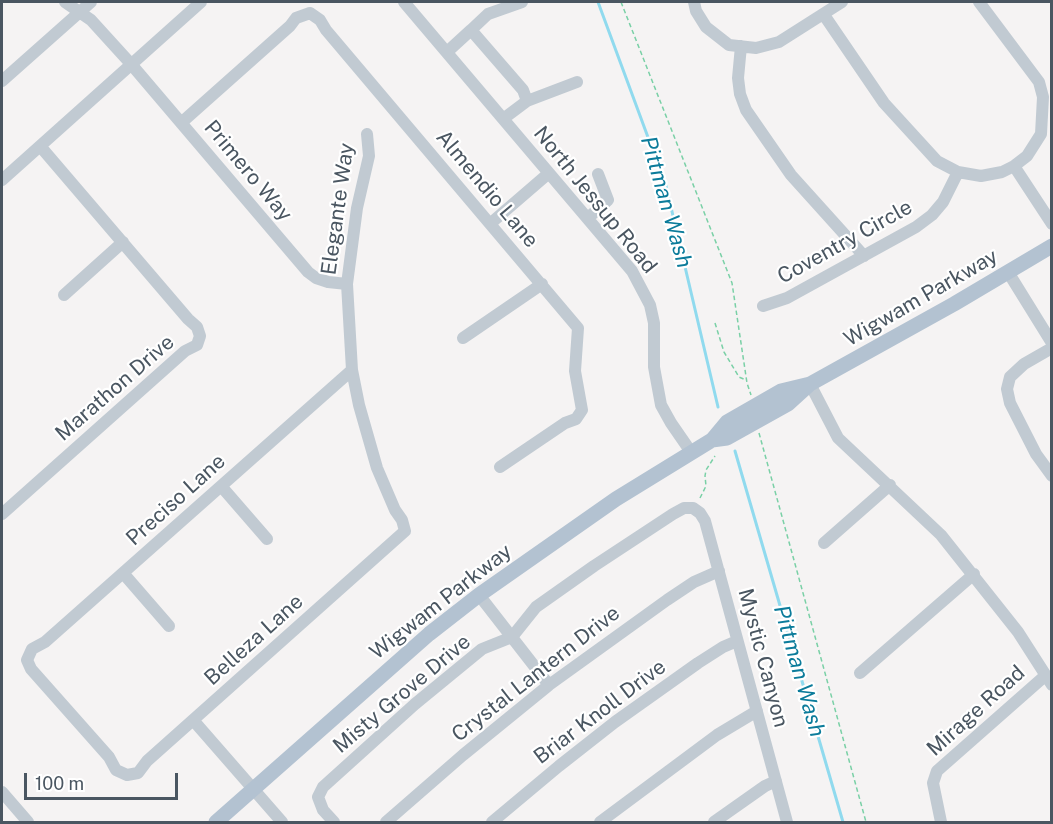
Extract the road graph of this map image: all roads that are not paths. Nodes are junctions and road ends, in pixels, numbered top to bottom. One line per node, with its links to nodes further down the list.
1 (65, 2): 9 (street, Primero Way)
2 (91, 2): 9 (street)
3 (201, 2): 14 (street)
4 (404, 2): 13 (street, North Jessup Road)
5 (522, 2): 11 (street)
6 (694, 2): 12 (street)
7 (842, 2): 10 (street)
8 (979, 2): 18 (street)
9 (79, 12): 14 (street, Primero Way); 15 (street)
10 (824, 15): 12 (street); 24 (street)
11 (471, 30): 13 (street); 17 (street)
12 (741, 46): 33 (street)
13 (447, 52): 19 (street, North Jessup Road)
14 (131, 64): 20 (street, Primero Way); 22 (street)
15 (2, 81)
16 (577, 82): 17 (street)
17 (527, 101): 19 (street)
18 (1047, 117): 23 (street)
19 (503, 119): 25 (street, North Jessup Road)
20 (181, 123): 29 (street, Almendio Lane); 35 (street, Primero Way)
21 (367, 134): 35 (street, Elegante Way)
22 (40, 146): 27 (street); 31 (street, Marathon Drive)
23 (1014, 166): 24 (street); 30 (street)
24 (958, 172): 33 (street, Coventry Circle)
25 (549, 173): 28 (street, North Jessup Road); 29 (street)
26 (598, 174): 28 (street)
27 (2, 180)
28 (588, 218): 44 (street, North Jessup Road)
29 (491, 223): 36 (street, Almendio Lane)
30 (1052, 224)
31 (123, 242): 37 (street); 50 (street, Marathon Drive)
32 (1052, 246): 34 (main road, Wigwam Parkway)
33 (864, 256): 38 (street, Coventry Circle)
34 (1008, 272): 40 (street); 43 (main road, Wigwam Parkway)
35 (347, 284): 42 (street, Elegante Way)
36 (542, 284): 39 (street); 45 (street, Almendio Lane)
37 (64, 294)
38 (763, 306)
39 (463, 338)
40 (1052, 343)
41 (1052, 348): 46 (street)
42 (352, 370): 48 (street, Preciso Lane); 51 (street, Elegante Way)
43 (810, 384): 44 (main road, Wigwam Parkway); 47 (street)
44 (691, 452): 57 (main road, Wigwam Parkway)
45 (500, 467)
46 (1052, 476)
47 (890, 485): 53 (street); 56 (street)
48 (221, 486): 52 (street); 55 (street, Preciso Lane)
49 (694, 509): 54 (street, Mystic Canyon); 59 (street, Misty Grove Drive)
50 (2, 514)
51 (405, 531): 65 (street, Belleza Lane)
52 (267, 539)
53 (824, 543)
54 (719, 571): 60 (street, Mystic Canyon); 63 (street, Crystal Lantern Drive)
55 (123, 573): 58 (street); 66 (street, Preciso Lane)
56 (975, 574): 61 (street); 62 (street)
57 (479, 595): 59 (street); 68 (main road, Wigwam Parkway)
58 (169, 626)
59 (512, 637): 63 (street); 73 (street, Misty Grove Drive)
60 (737, 641): 64 (street, Mystic Canyon); 75 (street, Briar Knoll Drive)
61 (861, 673)
62 (1049, 680): 79 (street, Mirage Road)
63 (549, 685): 74 (street, Crystal Lantern Drive)
64 (757, 711): 67 (street, Mystic Canyon); 76 (street)
65 (193, 720): 66 (street, Belleza Lane); 68 (street)
66 (127, 775)
67 (776, 781): 77 (street); 78 (street, Mystic Canyon)
68 (254, 789): 71 (main road, Wigwam Parkway); 72 (street)
69 (2, 792): 70 (street)
70 (28, 822)
71 (216, 822)
72 (282, 822)
73 (334, 822)
74 (387, 822)
75 (492, 822)
76 (600, 822)
77 (714, 822)
78 (787, 822)
79 (941, 822)

